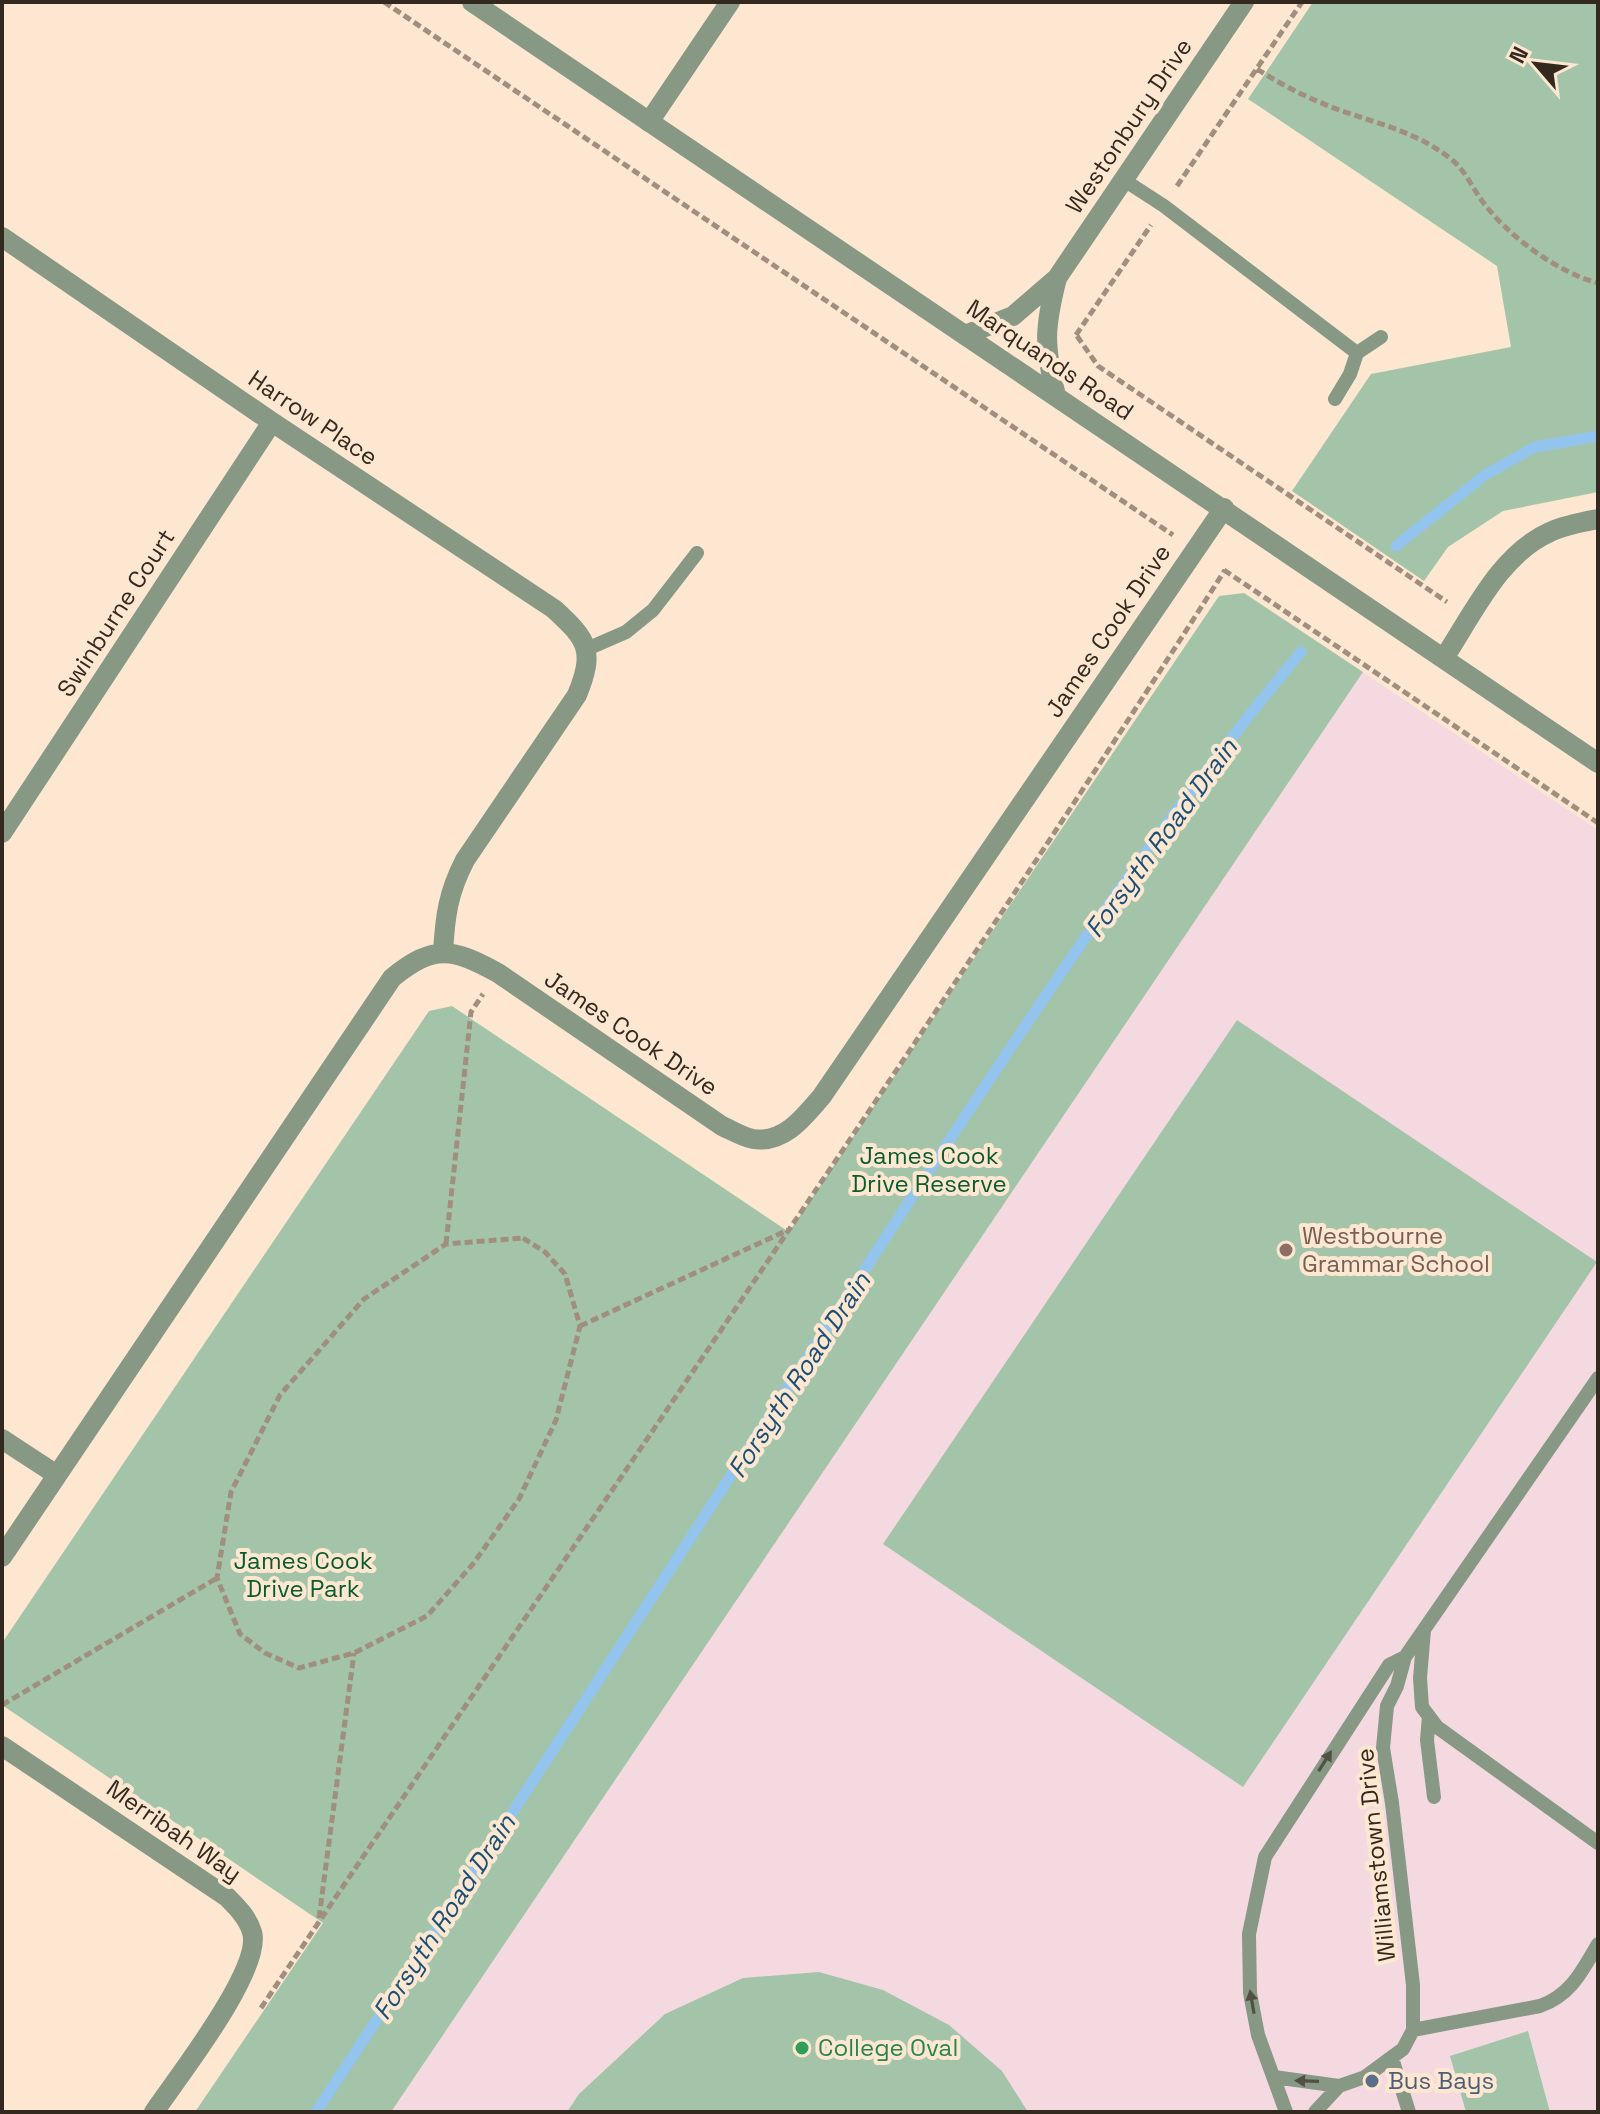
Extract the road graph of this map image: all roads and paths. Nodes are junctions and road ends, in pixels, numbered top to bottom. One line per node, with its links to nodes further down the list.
1 (384, 2): 23 (path)
2 (472, 2): 7 (street, Marquands Road)
3 (730, 2): 7 (street)
4 (1244, 2): 8 (street, Westonbury Drive)
5 (1302, 2): 6 (path)
6 (1257, 69): 9 (path); 12 (path)
7 (649, 122): 14 (street, Marquands Road)
8 (1124, 180): 9 (lane); 11 (street, Westonbury Drive)
9 (1164, 206): 15 (path); 17 (lane)
10 (2, 237): 20 (street, Harrow Place)
11 (1057, 278): 13 (street, Westonbury Drive); 14 (street, Westonbury Drive)
12 (1598, 283)
13 (1048, 316): 15 (path); 18 (street, Westonbury Drive)
14 (965, 335): 18 (street, Marquands Road)
15 (1076, 335): 26 (path)
16 (1381, 337): 17 (lane)
17 (1357, 353): 19 (lane)
18 (1056, 396): 21 (street, Marquands Road)
19 (1335, 399)
20 (272, 422): 27 (street, Harrow Place); 31 (street, Swinburne Court)
21 (1224, 508): 23 (street, James Cook Drive); 28 (street, Marquands Road)
22 (1598, 519): 26 (street)
23 (1194, 551): 25 (path); 33 (street, James Cook Drive)
24 (697, 553): 27 (lane)
25 (1225, 570): 30 (path); 34 (path)
26 (1470, 618): 28 (street)
27 (587, 649): 32 (street)
28 (1444, 658): 29 (street, Marquands Road)
29 (1598, 763)
30 (1598, 823)
31 (2, 833)
32 (443, 953): 33 (street, James Cook Drive); 39 (street)
33 (498, 973): 35 (path)
34 (789, 1229): 36 (path); 50 (path)
35 (446, 1244): 36 (path); 41 (path)
36 (580, 1326): 43 (path)
37 (1598, 1378): 42 (lane, Williamstown Drive)
38 (2, 1439): 39 (street)
39 (57, 1475): 40 (street)
40 (2, 1557)
41 (217, 1578): 43 (path); 45 (path)
42 (1425, 1625): 44 (lane, Williamstown Drive); 46 (lane)
43 (354, 1653): 50 (path)
44 (1405, 1657): 53 (lane, Williamstown Drive); 55 (lane, one-way to 44)
45 (2, 1705)
46 (1429, 1716): 48 (lane); 49 (lane)
47 (2, 1746): 57 (street, Merribah Way)
48 (1434, 1797)
49 (1598, 1843)
50 (319, 1922): 52 (path)
51 (1598, 1944): 53 (lane)
52 (253, 2019)
53 (1413, 2030): 54 (lane)
54 (1392, 2058): 56 (lane); 60 (lane)
55 (1274, 2077): 56 (lane, one-way to 55); 58 (lane)
56 (1339, 2086): 59 (lane)
57 (154, 2112)
58 (1286, 2112)
59 (1315, 2112)
60 (1409, 2112)

